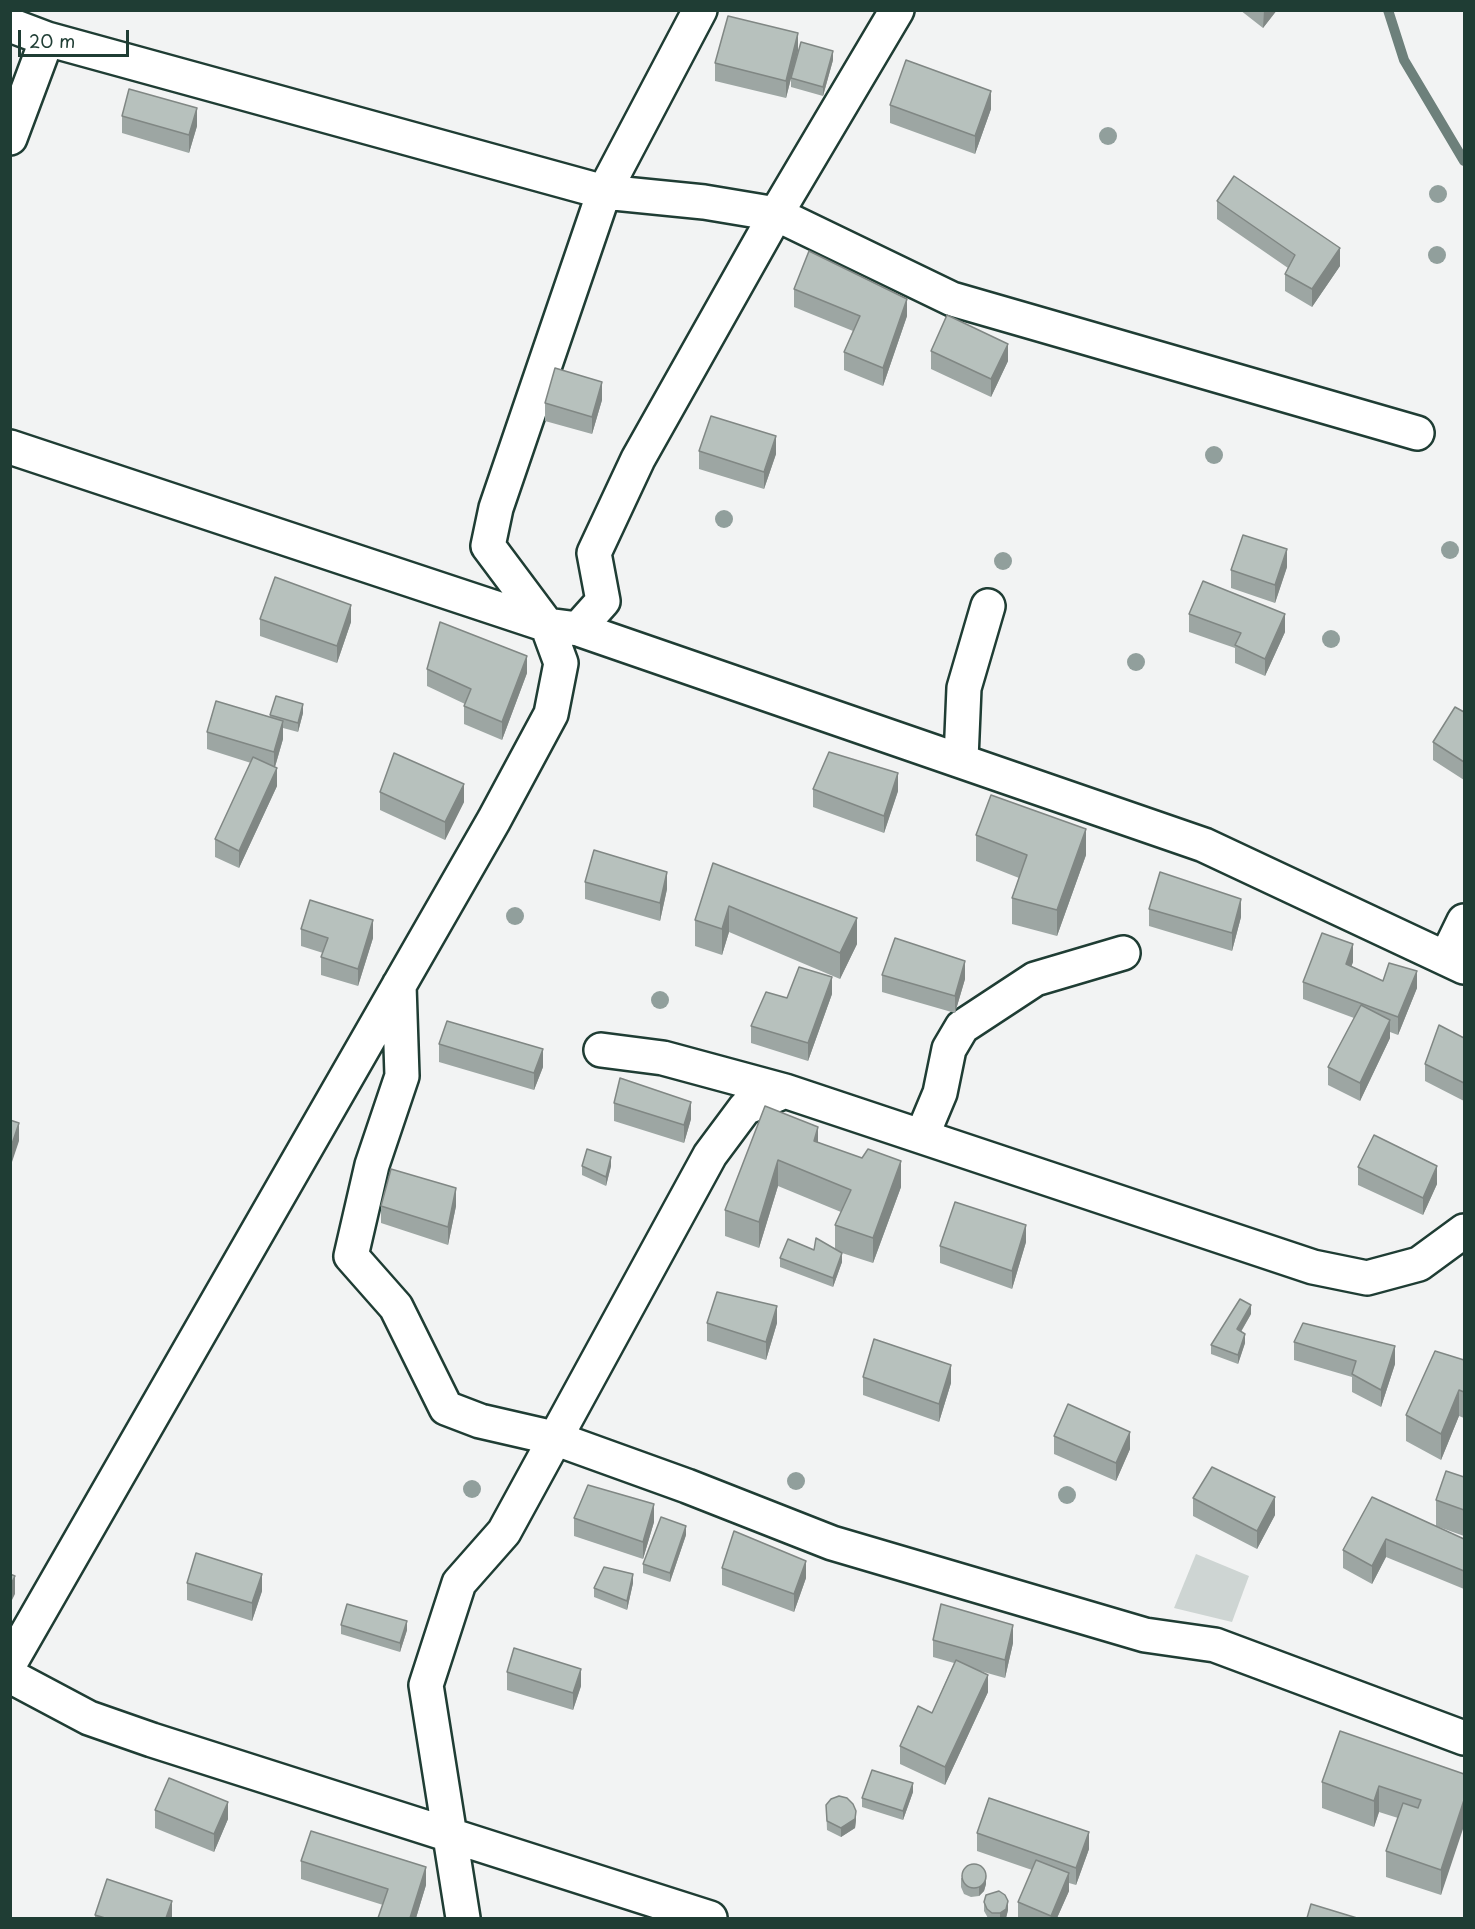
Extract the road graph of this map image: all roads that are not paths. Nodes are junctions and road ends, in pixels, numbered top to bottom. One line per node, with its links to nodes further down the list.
1 (700, 10): 6 (street)
2 (897, 10): 7 (street)
3 (10, 25): 4 (street)
4 (47, 39): 5 (street); 6 (street)
5 (10, 138)
6 (604, 192): 7 (street); 11 (street)
7 (776, 214): 8 (street); 11 (street)
8 (1417, 433)
9 (10, 447): 11 (street)
10 (987, 606): 12 (street)
11 (563, 627): 12 (street); 16 (street)
12 (961, 759): 15 (street)
13 (1464, 921): 15 (street)
14 (1123, 953): 19 (street)
15 (1455, 963)
16 (399, 985): 21 (street); 22 (street)
17 (601, 1050): 18 (street)
18 (785, 1091): 19 (street); 21 (street)
19 (922, 1136): 20 (street)
20 (1464, 1231)
21 (554, 1438): 24 (street); 25 (street)
22 (10, 1663)
23 (10, 1676): 25 (street)
24 (1464, 1738)
25 (449, 1836): 26 (street); 27 (street)
26 (463, 1918)
27 (710, 1918)

